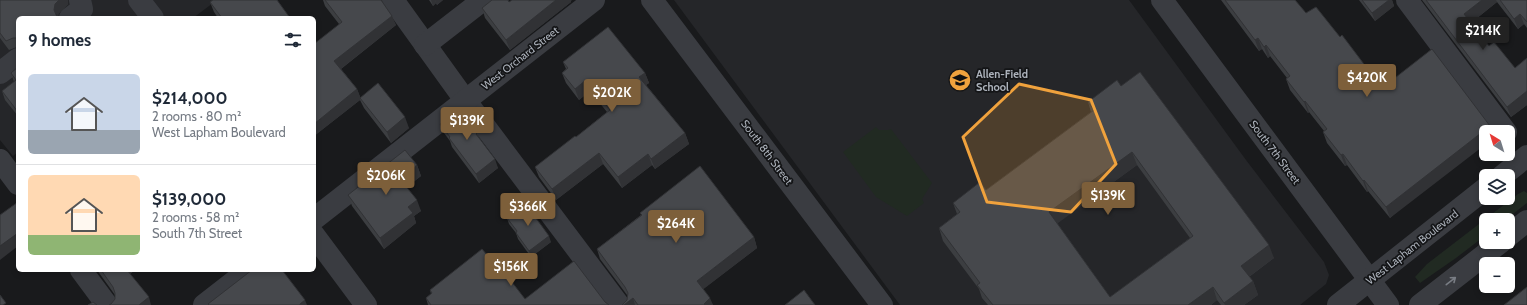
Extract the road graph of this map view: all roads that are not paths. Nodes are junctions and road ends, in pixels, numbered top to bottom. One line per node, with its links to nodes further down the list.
1 (80, 0): 9 (street)
2 (139, 0): 10 (street)
3 (393, 0): 11 (street)
4 (482, 0): 11 (street)
5 (594, 0): 14 (street, West Orchard Street)
6 (652, 0): 34 (street, South 8th Street)
7 (1162, 0): 29 (street, South 7th Street)
8 (1407, 0): 15 (street)
9 (72, 16)
10 (151, 16)
11 (425, 45): 14 (street)
12 (16, 61): 13 (street)
13 (0, 73)
14 (465, 100): 22 (street, West Orchard Street); 33 (street)
15 (1501, 125)
16 (1515, 144): 17 (street)
17 (1526, 158): 19 (street)
18 (0, 160): 20 (street)
19 (1511, 169)
20 (16, 181)
21 (1479, 194): 29 (street, West Lapham Boulevard)
22 (316, 217)
23 (1527, 221): 24 (street)
24 (1515, 230)
25 (316, 238): 32 (street)
26 (1491, 249): 37 (street, one-way to 26)
27 (82, 272): 30 (street)
28 (246, 272): 31 (street)
29 (1370, 280): 35 (street, West Lapham Boulevard); 36 (street, South 7th Street)
30 (107, 305)
31 (204, 305)
32 (366, 305)
33 (619, 305)
34 (882, 305)
35 (1338, 305)
36 (1388, 305)
37 (1420, 305)

